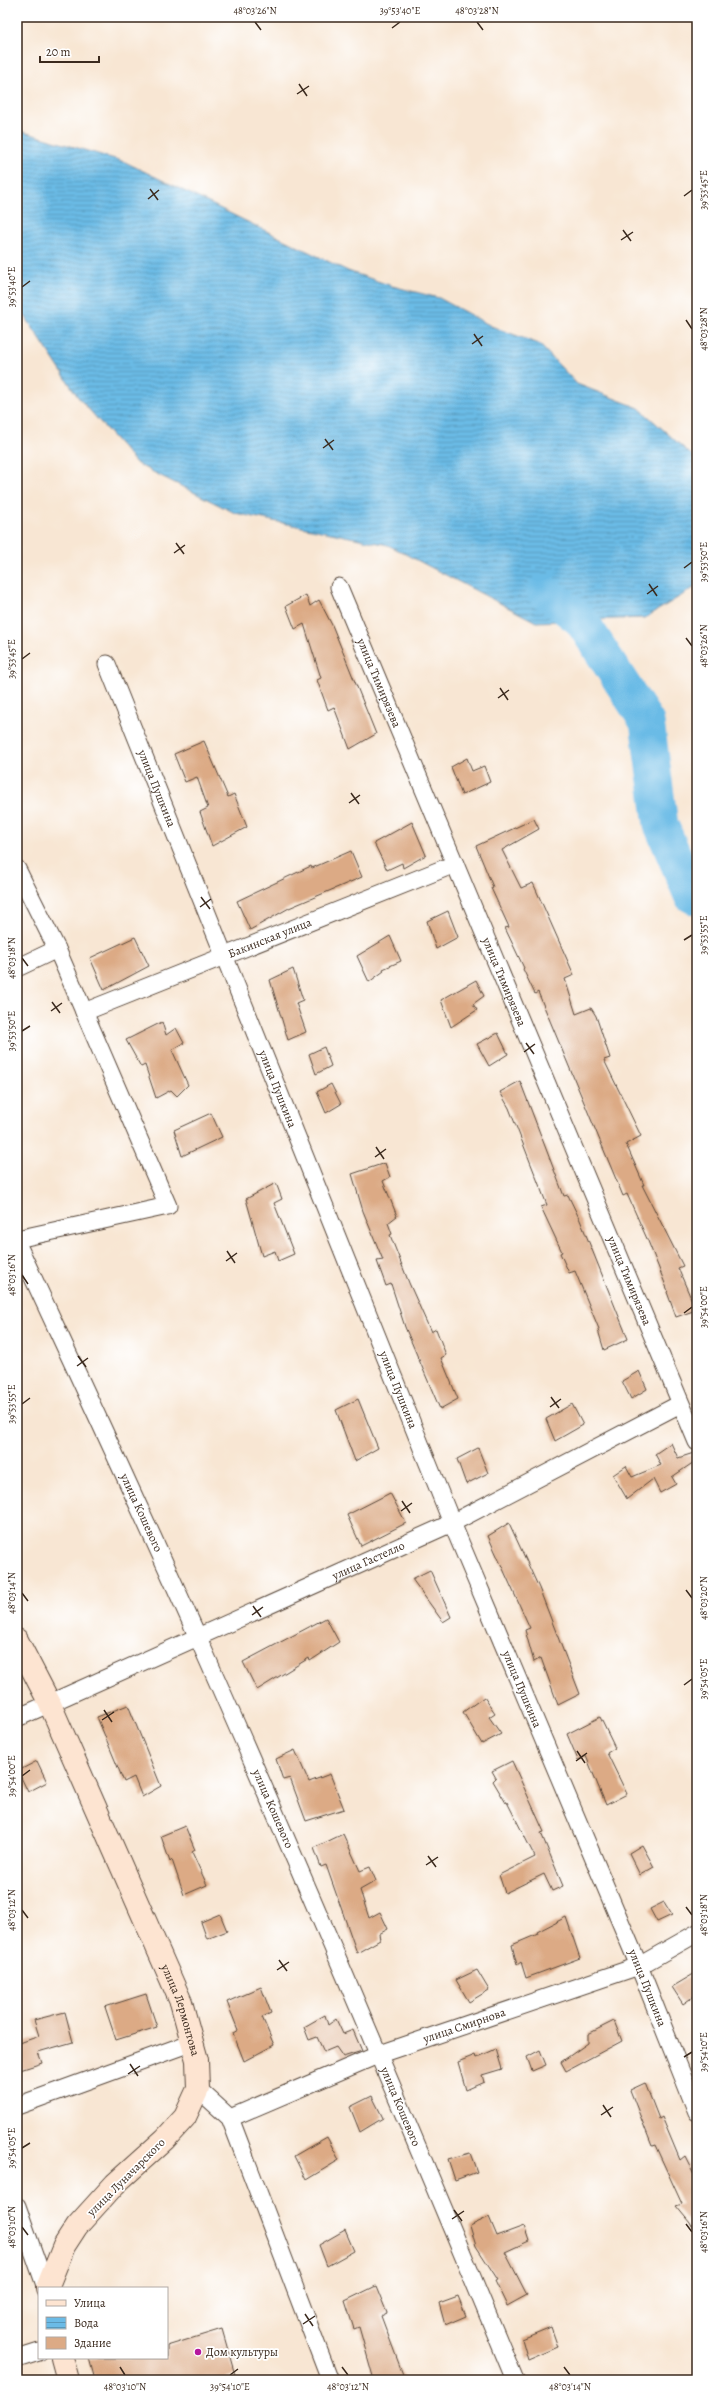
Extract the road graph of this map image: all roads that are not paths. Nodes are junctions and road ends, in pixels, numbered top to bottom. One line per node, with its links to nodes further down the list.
1 (339, 587): 3 (street, улица Тимирязева)
2 (107, 664): 6 (street, улица Пушкина)
3 (455, 864): 6 (street, Бакинская улица); 11 (street, улица Тимирязева)
4 (17, 869): 5 (street)
5 (57, 949): 7 (street); 8 (street)
6 (225, 956): 8 (street, Бакинская улица); 13 (street, улица Пушкина)
7 (17, 968)
8 (84, 1012): 9 (street)
9 (17, 1239)
10 (17, 1243): 14 (street, улица Кошевого)
11 (680, 1404): 12 (street, улица Тимирязева); 13 (street, улица Гастелло)
12 (697, 1442)
13 (452, 1523): 14 (street, улица Гастелло); 19 (street, улица Пушкина)
14 (197, 1636): 16 (street, улица Гастелло); 21 (street, улица Кошевого)
15 (17, 1640): 16 (street, улица Лермонтова)
16 (49, 1702): 17 (street, улица Гастелло); 20 (street, улица Лермонтова)
17 (17, 1718)
18 (697, 1933): 19 (street, улица Смирнова)
19 (639, 1966): 21 (street, улица Смирнова); 24 (street, улица Пушкина)
20 (193, 2042): 22 (street, улица Лермонтова); 23 (street)
21 (380, 2054): 25 (street, улица Смирнова); 34 (street, улица Кошевого)
22 (198, 2089): 25 (street); 27 (street, улица Луначарского)
23 (17, 2106)
24 (697, 2112)
25 (230, 2118): 33 (street)
26 (17, 2206): 28 (street)
27 (47, 2287)
28 (47, 2287)
29 (38, 2352): 30 (street)
30 (17, 2359)
31 (62, 2359): 32 (street)
32 (68, 2380)
33 (330, 2380)
34 (515, 2380)

